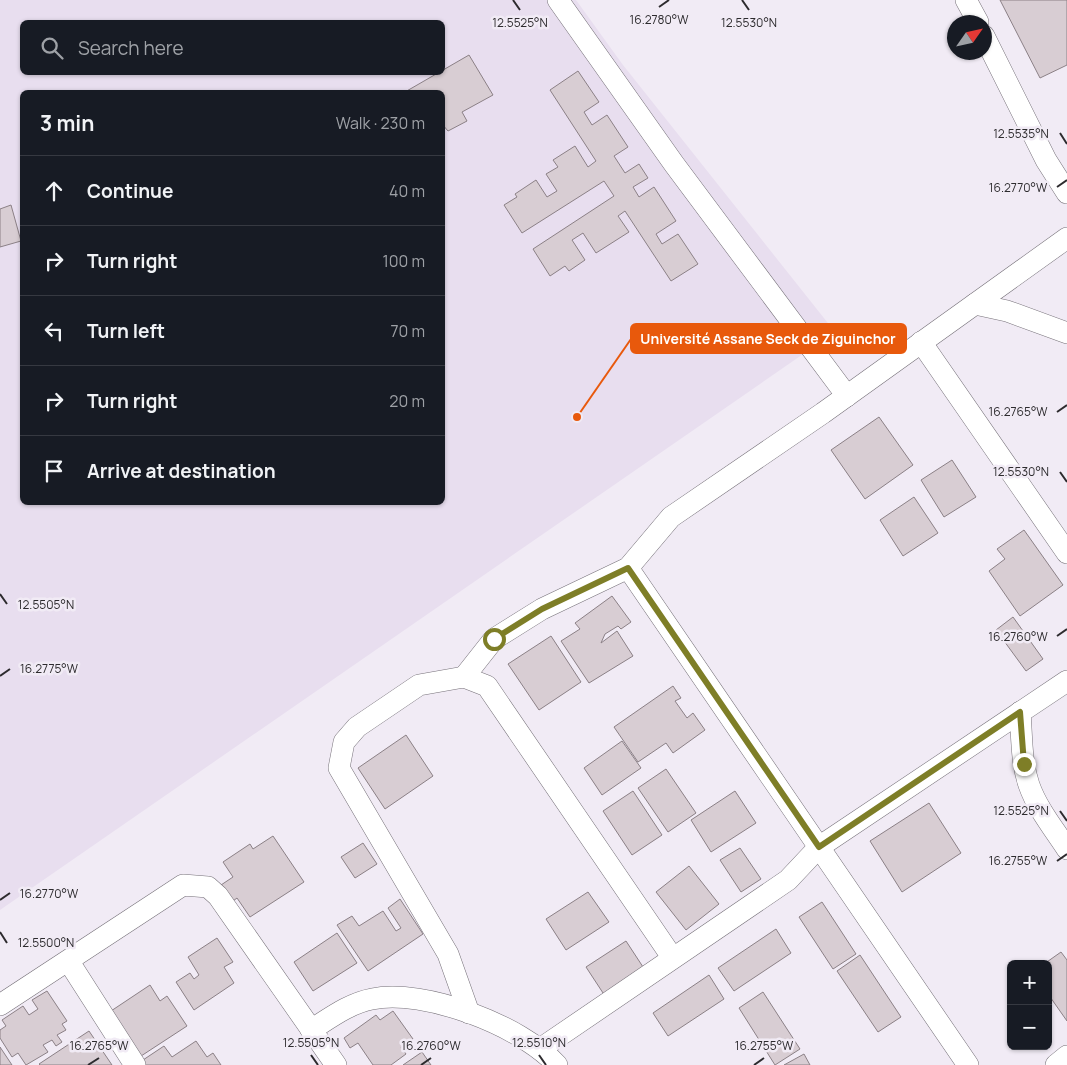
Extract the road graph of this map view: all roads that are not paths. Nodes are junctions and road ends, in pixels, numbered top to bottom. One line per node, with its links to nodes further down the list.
1 (558, 0): 10 (street)
2 (966, 0): 3 (street)
3 (974, 15)
4 (992, 52): 5 (street)
5 (1067, 193)
6 (1067, 239): 7 (street)
7 (975, 304): 8 (street); 9 (street)
8 (1067, 334)
9 (922, 342): 10 (street); 11 (street)
10 (847, 396): 12 (street)
11 (1067, 553)
12 (628, 568): 13 (street); 16 (street)
13 (464, 677): 18 (street); 21 (street)
14 (1067, 681): 15 (street)
15 (1020, 712): 16 (street); 17 (street)
16 (819, 847): 18 (street); 25 (street)
17 (1067, 849)
18 (672, 957): 23 (street)
19 (69, 962): 20 (street); 22 (street); 26 (street)
20 (0, 1005)
21 (469, 1013): 22 (street); 23 (street)
22 (311, 1030): 27 (street)
23 (540, 1049): 28 (street)
24 (1067, 1056): 29 (street)
25 (964, 1063)
26 (134, 1065)
27 (336, 1065)
28 (557, 1065)
29 (1056, 1065)

